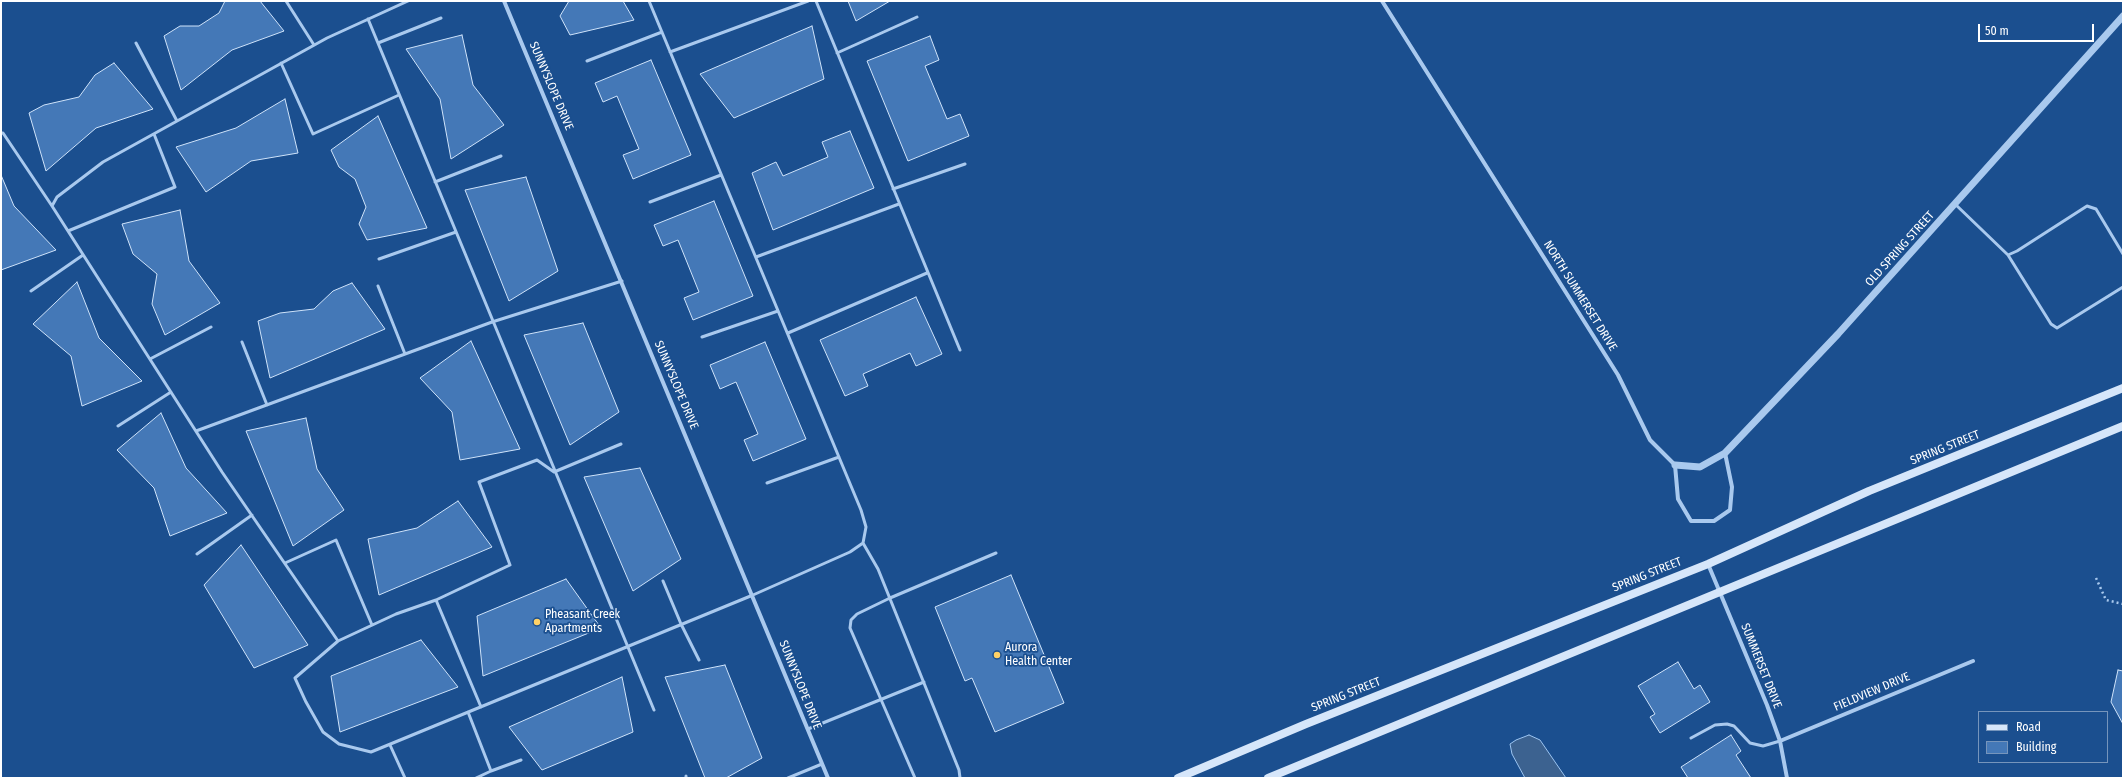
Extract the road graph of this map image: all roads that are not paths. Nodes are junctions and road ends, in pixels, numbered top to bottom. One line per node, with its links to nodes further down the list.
1 (286, 1): 15 (lane)
2 (408, 1): 11 (lane)
3 (504, 1): 41 (street, SUNNYSLOPE DRIVE)
4 (649, 1): 12 (lane)
5 (808, 1): 16 (lane)
6 (816, 1): 17 (lane)
7 (1382, 1): 63 (street, NORTH SUMMERSET DRIVE)
8 (2123, 16): 31 (street, OLD SPRING STREET)
9 (441, 18): 14 (lane)
10 (917, 18): 17 (lane)
11 (368, 19): 14 (lane); 15 (lane)
12 (662, 32): 16 (lane); 18 (lane)
13 (136, 43): 21 (lane)
14 (378, 43): 20 (lane)
15 (314, 45): 19 (lane)
16 (670, 52): 26 (lane)
17 (837, 52): 28 (lane)
18 (587, 61)
19 (282, 63): 20 (lane); 21 (lane)
20 (399, 95): 27 (lane)
21 (177, 121): 23 (lane)
22 (1, 133): 32 (lane)
23 (154, 134): 32 (lane); 33 (lane)
24 (501, 156): 27 (lane)
25 (965, 164): 28 (lane)
26 (722, 175): 29 (lane); 38 (lane)
27 (435, 182): 34 (lane)
28 (893, 189): 30 (lane)
29 (650, 202)
30 (899, 204): 38 (lane); 40 (lane)
31 (1955, 204): 35 (lane); 61 (street, OLD SPRING STREET)
32 (52, 206): 33 (lane)
33 (68, 231): 37 (lane)
34 (456, 232): 39 (lane); 46 (lane)
35 (2008, 254): 36 (lane); 43 (lane)
36 (2123, 254)
37 (83, 255): 44 (lane); 53 (lane)
38 (756, 257): 45 (lane)
39 (379, 259)
40 (927, 273): 48 (lane); 51 (lane)
41 (622, 281): 46 (lane); 74 (street, SUNNYSLOPE DRIVE)
42 (378, 286): 52 (lane)
43 (2123, 287)
44 (31, 291)
45 (778, 310): 48 (lane); 49 (lane)
46 (492, 322): 52 (lane); 64 (lane)
47 (211, 327): 53 (lane)
48 (788, 333): 62 (lane)
49 (702, 337)
50 (242, 342): 56 (lane)
51 (960, 350)
52 (404, 354): 56 (lane)
53 (150, 359): 55 (lane)
54 (2123, 388): 71 (main road, SPRING STREET)
55 (171, 392): 57 (lane); 59 (lane)
56 (267, 405): 59 (lane)
57 (118, 426)
58 (2123, 426): 73 (main road)
59 (196, 431): 66 (lane)
60 (621, 444): 64 (lane)
61 (1725, 453): 63 (street, OLD SPRING STREET); 63 (street)
62 (839, 457): 65 (lane); 67 (lane)
63 (1675, 465)
64 (554, 472): 76 (lane); 80 (lane)
65 (767, 483)
66 (252, 515): 69 (lane); 70 (lane)
67 (863, 542): 74 (lane); 75 (lane)
68 (996, 553): 75 (lane)
69 (197, 554)
70 (285, 563): 78 (lane); 79 (lane)
71 (1708, 564): 73 (street, SUMMERSET DRIVE); 101 (main road, SPRING STREET)
72 (663, 581): 77 (lane)
73 (1720, 592): 90 (street, SUMMERSET DRIVE); 102 (main road)
74 (753, 595): 77 (lane); 88 (street, SUNNYSLOPE DRIVE)
75 (890, 598): 83 (lane); 84 (lane)
76 (436, 600): 78 (lane); 85 (lane)
77 (681, 624): 80 (lane); 81 (lane)
78 (372, 625): 79 (lane)
79 (338, 641): 91 (lane)
80 (627, 647): 85 (lane); 86 (lane)
81 (699, 660)
82 (1973, 661): 90 (street, FIELDVIEW DRIVE)
83 (924, 682): 84 (lane); 100 (lane)
84 (881, 700): 88 (lane); 99 (lane)
85 (481, 707): 87 (lane)
86 (654, 710)
87 (468, 712): 91 (lane); 94 (lane)
88 (808, 729): 93 (street, SUNNYSLOPE DRIVE)
89 (1691, 738): 90 (lane)
90 (1780, 742): 103 (street, SUMMERSET DRIVE)
91 (390, 745): 95 (lane)
92 (521, 760): 94 (lane)
93 (822, 764): 97 (lane); 98 (street, SUNNYSLOPE DRIVE)
94 (491, 771): 96 (lane)
95 (406, 778)
96 (476, 778)
97 (788, 778)
98 (828, 778)
99 (915, 778)
100 (960, 778)
101 (1178, 778)
102 (1268, 778)
103 (1787, 778)

